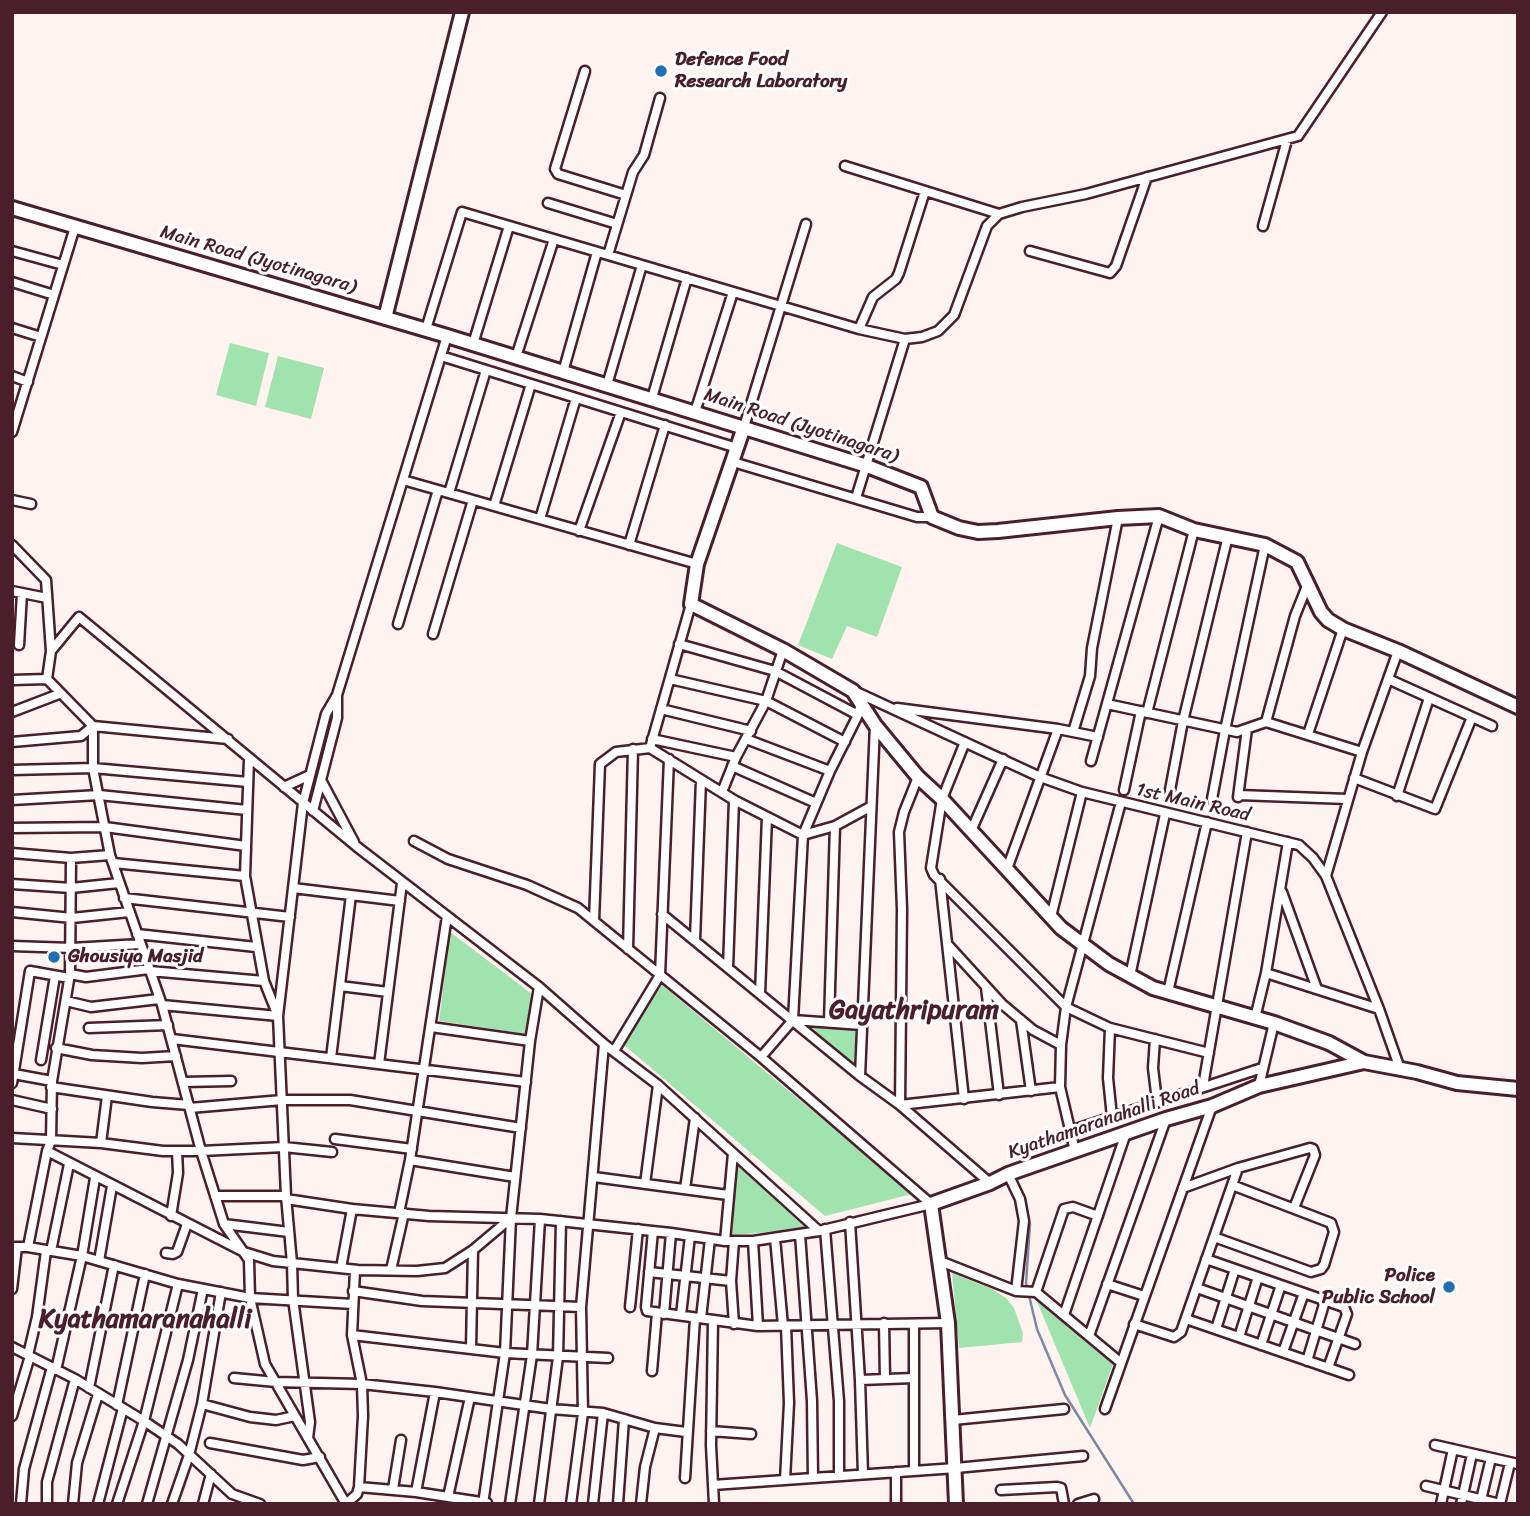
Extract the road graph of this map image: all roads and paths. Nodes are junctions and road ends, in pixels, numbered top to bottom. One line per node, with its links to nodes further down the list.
1 (462, 12): 30 (street)
2 (1382, 12): 5 (street)
3 (585, 71): 9 (street)
4 (660, 98): 9 (street)
5 (1287, 140): 7 (street); 16 (street)
6 (845, 166): 8 (street)
7 (1147, 177): 12 (street); 20 (street)
8 (925, 191): 12 (street); 32 (street)
9 (626, 195): 13 (street)
10 (548, 203): 13 (street)
11 (12, 208): 17 (street, Main Road (Jyotinagara))
12 (999, 214): 36 (street)
13 (617, 224): 22 (street)
14 (806, 224): 29 (street)
15 (509, 226): 18 (street); 33 (street); 37 (street)
16 (1263, 226)
17 (75, 227): 23 (street); 30 (street, Main Road (Jyotinagara))
18 (554, 239): 21 (street); 39 (street)
19 (12, 251): 23 (street)
20 (1030, 251)
21 (597, 252): 22 (street); 41 (street)
22 (608, 255): 24 (street)
23 (63, 265): 28 (street)
24 (642, 265): 25 (street); 45 (street)
25 (687, 278): 27 (street); 47 (street)
26 (12, 282): 28 (street)
27 (733, 292): 29 (street); 49 (street)
28 (54, 295): 35 (street)
29 (780, 306): 32 (street); 51 (street)
30 (385, 318): 33 (street, Main Road (Jyotinagara))
31 (12, 328): 35 (street)
32 (859, 329): 36 (street)
33 (426, 330): 34 (street, Main Road (Jyotinagara))
34 (447, 336): 37 (street, Main Road (Jyotinagara)); 38 (street)
35 (41, 337): 43 (street)
36 (905, 339): 55 (street)
37 (473, 344): 39 (street, Main Road (Jyotinagara))
38 (441, 356): 40 (street); 56 (street)
39 (516, 357): 41 (street, Main Road (Jyotinagara))
40 (486, 370): 44 (street); 58 (street)
41 (563, 372): 45 (street, Main Road (Jyotinagara))
42 (12, 376): 43 (street)
43 (28, 382): 52 (street)
44 (531, 384): 46 (street); 63 (street)
45 (607, 385): 47 (street, Main Road (Jyotinagara))
46 (576, 398): 48 (street); 67 (street)
47 (652, 398): 49 (street, Main Road (Jyotinagara))
48 (621, 412): 50 (street); 69 (street)
49 (695, 412): 51 (street, Main Road (Jyotinagara))
50 (665, 425): 53 (street); 72 (street)
51 (744, 427): 53 (street); 55 (street, Main Road (Jyotinagara))
52 (13, 431)
53 (737, 448): 54 (street)
54 (733, 462): 59 (street); 74 (street)
55 (867, 466): 59 (street); 65 (street, Main Road (Jyotinagara))
56 (403, 480): 57 (street); 94 (street)
57 (438, 490): 58 (street); 79 (street)
58 (449, 493): 61 (street)
59 (856, 498): 65 (street)
60 (12, 500): 62 (street)
61 (473, 500): 63 (street); 81 (street)
62 (31, 504)
63 (494, 506): 67 (street)
64 (1159, 516): 66 (street); 68 (street); 97 (street)
65 (932, 517): 66 (street)
66 (1118, 518): 113 (street)
67 (540, 519): 69 (street)
68 (1194, 530): 70 (street); 103 (street)
69 (579, 531): 72 (street)
70 (1228, 536): 73 (street); 105 (street)
71 (12, 545): 77 (street)
72 (629, 545): 74 (street)
73 (1265, 545): 75 (street); 112 (street)
74 (697, 565): 78 (street)
75 (1307, 586): 80 (street); 106 (street)
76 (17, 592): 77 (street); 83 (street)
77 (47, 598): 85 (street)
78 (691, 604): 82 (street); 84 (street)
79 (398, 624)
80 (1343, 629): 86 (street); 114 (street)
81 (433, 634)
82 (679, 644): 87 (street); 89 (street)
83 (19, 645)
84 (783, 650): 87 (street); 92 (street)
85 (51, 651): 88 (street); 117 (street)
86 (1398, 651): 90 (street); 99 (street)
87 (775, 671): 96 (street); 101 (street)
88 (47, 679): 91 (street); 93 (street)
89 (670, 679): 96 (street); 100 (street)
90 (1388, 679): 95 (street); 123 (street)
91 (12, 680)
92 (853, 691): 98 (street, 1st Main Road); 101 (street)
93 (59, 694): 102 (street); 108 (street)
94 (337, 695): 133 (street); 137 (street)
95 (1429, 698): 104 (street); 146 (street)
96 (766, 701): 115 (street); 119 (street)
97 (1107, 704): 103 (street); 116 (street)
98 (887, 706): 110 (street); 120 (street, 1st Main Road)
99 (1518, 707)
100 (661, 709): 115 (street); 121 (street)
101 (860, 709): 107 (street); 119 (street)
102 (12, 712)
103 (1144, 712): 105 (street); 141 (street)
104 (1472, 717): 109 (street); 146 (street)
105 (1183, 721): 112 (street); 142 (street)
106 (1266, 722): 111 (street); 114 (street)
107 (875, 725): 134 (street); 155 (street)
108 (93, 726): 117 (street); 118 (street); 130 (street)
109 (1492, 726)
110 (1058, 729): 113 (street); 135 (street)
111 (1247, 729): 112 (street); 149 (street)
112 (1225, 730): 148 (street)
113 (1073, 732): 116 (street)
114 (1308, 734): 123 (street)
115 (748, 735): 124 (street); 132 (street)
116 (1098, 737): 128 (street)
117 (228, 739): 125 (street)
118 (12, 742)
119 (845, 742): 132 (street)
120 (965, 742): 127 (street, 1st Main Road); 147 (street)
121 (651, 744): 122 (street); 124 (street); 126 (street)
122 (633, 749): 195 (street); 204 (street)
123 (1362, 752): 136 (street)
124 (736, 757): 129 (street)
125 (249, 759): 139 (street); 140 (street)
126 (669, 759): 138 (street); 190 (street)
127 (1003, 759): 135 (street, 1st Main Road); 164 (street)
128 (1091, 761)
129 (732, 766): 143 (street); 154 (street)
130 (93, 768): 131 (street); 139 (street); 145 (street)
131 (12, 770)
132 (830, 771): 154 (street)
133 (310, 775): 140 (street); 153 (street)
134 (918, 777): 147 (street); 273 (street)
135 (1040, 778): 144 (street, 1st Main Road); 174 (street)
136 (1354, 778): 146 (street); 149 (street)
137 (321, 780): 157 (street); 170 (street)
138 (701, 780): 143 (street); 197 (street)
139 (248, 782): 156 (street)
140 (284, 787): 153 (street)
141 (1124, 790)
142 (1170, 790)
143 (722, 792): 151 (street)
144 (1082, 792): 152 (street, 1st Main Road); 192 (street)
145 (99, 794): 150 (street); 156 (street); 162 (street)
146 (1397, 796)
147 (942, 799): 164 (street); 177 (street)
148 (1212, 799)
149 (1347, 799): 176 (street)
150 (12, 800)
151 (734, 800): 159 (street); 205 (street)
152 (1121, 802): 158 (street, 1st Main Road); 199 (street)
153 (303, 803): 157 (street); 182 (street)
154 (816, 803): 166 (street)
155 (870, 807): 161 (street); 232 (street)
156 (247, 810): 169 (street)
157 (313, 811): 170 (street)
158 (1166, 814): 160 (street, 1st Main Road); 211 (street)
159 (767, 817): 166 (street); 219 (street)
160 (1207, 822): 165 (street, 1st Main Road); 218 (street)
161 (835, 826): 166 (street); 229 (street)
162 (105, 827): 163 (street); 169 (street); 173 (street)
163 (12, 828)
164 (971, 831): 174 (street)
165 (1247, 832): 168 (street, 1st Main Road); 223 (street)
166 (803, 835): 227 (street)
167 (414, 841): 195 (street)
168 (1289, 842): 176 (street, 1st Main Road); 183 (street)
169 (246, 846): 175 (street)
170 (356, 846): 179 (street)
171 (12, 853): 172 (street)
172 (71, 858): 173 (street); 181 (street)
173 (112, 859): 175 (street); 178 (street)
174 (1007, 869): 192 (street)
175 (245, 876): 189 (street)
176 (1326, 876): 224 (street, 1st Main Road)
177 (940, 879): 200 (street); 222 (street)
178 (119, 883): 181 (street); 185 (street)
179 (402, 883): 186 (street); 191 (street)
180 (12, 884): 181 (street)
181 (71, 888): 194 (street)
182 (293, 888): 184 (street); 193 (street)
183 (1281, 889): 207 (street); 216 (street)
184 (351, 895): 186 (street); 213 (street)
185 (124, 898): 188 (street); 189 (street)
186 (400, 901): 217 (street)
187 (12, 912): 194 (street)
188 (129, 912): 194 (street); 196 (street)
189 (251, 914): 193 (street); 202 (street)
190 (663, 914): 197 (street); 208 (street)
191 (447, 916): 214 (street); 233 (street)
192 (1051, 916): 199 (street)
193 (290, 917): 225 (street)
194 (72, 918): 203 (street)
195 (594, 921): 204 (street)
196 (137, 934): 198 (street); 202 (street)
197 (695, 940): 205 (street)
198 (140, 944): 203 (street); 206 (street)
199 (1082, 944): 211 (street); 222 (street)
200 (948, 945): 215 (street); 269 (street)
201 (12, 946): 203 (street)
202 (256, 947): 212 (street)
203 (72, 948): 210 (street)
204 (628, 949): 208 (street)
205 (728, 968): 219 (street)
206 (149, 970): 210 (street); 212 (street); 221 (street)
207 (1266, 973): 216 (street); 226 (street)
208 (660, 975): 242 (street); 246 (street)
209 (55, 976): 210 (street); 248 (street); 255 (street)
210 (69, 976): 220 (street)
211 (1130, 976): 218 (street)
212 (264, 981): 225 (street)
213 (340, 986): 217 (street); 247 (street)
214 (539, 987): 238 (street); 239 (street)
215 (986, 987): 228 (street); 266 (street)
216 (1317, 989): 224 (street)
217 (388, 992): 250 (street)
218 (1168, 992): 223 (street)
219 (760, 995): 227 (street)
220 (66, 1001): 221 (street); 241 (street)
221 (161, 1002): 225 (street); 231 (street)
222 (1066, 1007): 235 (street); 240 (street)
223 (1217, 1007): 226 (street); 244 (street)
224 (1379, 1009): 253 (street, 1st Main Road)
225 (278, 1016): 243 (street)
226 (1255, 1018): 230 (street)
227 (793, 1020): 229 (street); 246 (street); 254 (street)
228 (1021, 1020): 240 (street); 265 (street)
229 (829, 1022): 232 (street)
230 (1274, 1023): 249 (street); 251 (street)
231 (168, 1026): 234 (street); 236 (street)
232 (862, 1026): 254 (street)
233 (430, 1027): 238 (street); 252 (street)
234 (89, 1028)
235 (1110, 1028): 237 (street); 278 (street)
236 (172, 1039): 243 (street); 245 (street)
237 (1155, 1040): 244 (street); 272 (street)
238 (530, 1041): 258 (street)
239 (604, 1044): 242 (street); 301 (street)
240 (1061, 1045): 263 (street)
241 (56, 1048): 245 (street); 259 (street)
242 (614, 1051): 260 (street)
243 (279, 1052): 247 (street); 271 (street)
244 (1209, 1053): 261 (street)
245 (176, 1056): 257 (street)
246 (761, 1057): 312 (street)
247 (331, 1058): 250 (street)
248 (41, 1060)
249 (1364, 1062): 253 (street, Kyathamaranahalli Road); 262 (street, Kyathamaranahalli Road)
250 (379, 1064): 252 (street)
251 (1262, 1068): 261 (street); 262 (street)
252 (424, 1070): 258 (street); 277 (street)
253 (1401, 1070): 264 (street, Kyathamaranahalli Road); 268 (street, Kyathamaranahalli Road)
254 (860, 1076): 273 (street)
255 (13, 1079): 259 (street)
256 (231, 1081): 257 (street)
257 (183, 1082): 274 (street)
258 (526, 1083): 281 (street)
259 (51, 1084): 267 (street); 276 (street)
260 (658, 1085): 279 (street); 304 (street)
261 (1203, 1086): 272 (street)
262 (1259, 1086): 275 (street, Kyathamaranahalli Road)
263 (1060, 1087): 265 (street); 282 (street)
264 (1518, 1089)
265 (1031, 1091): 266 (street)
266 (999, 1095): 269 (street)
267 (107, 1096): 274 (street); 287 (street)
268 (1518, 1097)
269 (964, 1099): 273 (street)
270 (12, 1100): 276 (street)
271 (282, 1100): 274 (street); 277 (street); 288 (street)
272 (1157, 1101): 278 (street)
273 (900, 1105): 303 (street)
274 (189, 1106): 292 (street)
275 (1212, 1106): 280 (street, Kyathamaranahalli Road); 307 (street)
276 (52, 1109): 286 (street)
277 (417, 1110): 281 (street); 289 (street)
278 (1112, 1117): 282 (street)
279 (695, 1118): 295 (street); 308 (street)
280 (1166, 1119): 283 (street, Kyathamaranahalli Road); 360 (street)
281 (521, 1128): 300 (street)
282 (1070, 1131): 293 (street)
283 (1126, 1133): 293 (street, Kyathamaranahalli Road); 317 (street)
284 (12, 1138): 286 (street)
285 (335, 1139): 289 (street)
286 (51, 1142): 287 (street); 290 (street)
287 (101, 1143): 291 (street)
288 (284, 1147): 292 (street); 294 (street); 311 (street)
289 (412, 1149): 296 (street)
290 (47, 1151): 297 (street); 338 (street)
291 (177, 1151): 292 (street); 316 (street)
292 (201, 1151): 310 (street)
293 (1075, 1151): 299 (street, Kyathamaranahalli Road)
294 (332, 1152)
295 (733, 1153): 309 (street); 326 (street)
296 (410, 1160): 300 (street); 315 (street)
297 (69, 1164): 302 (street); 340 (street)
298 (1238, 1168): 305 (street); 307 (street); 313 (street)
299 (1008, 1174): 303 (street, Kyathamaranahalli Road); 367 (street)
300 (515, 1177): 318 (street)
301 (594, 1177): 304 (street); 322 (street)
302 (95, 1178): 306 (street); 343 (street)
303 (990, 1183): 312 (street, Kyathamaranahalli Road)
304 (645, 1184): 308 (street)
305 (1232, 1185): 313 (street); 332 (street)
306 (112, 1186): 316 (street); 345 (street)
307 (1183, 1188): 371 (street)
308 (685, 1189): 309 (street)
309 (728, 1195): 335 (street)
310 (215, 1196): 311 (street, Kyathamaranahalli Road); 324 (street)
311 (286, 1198): 314 (street, Kyathamaranahalli Road); 327 (street)
312 (931, 1204): 321 (street, Kyathamaranahalli Road); 346 (street)
313 (1294, 1208): 332 (street)
314 (352, 1209): 315 (street, Kyathamaranahalli Road); 349 (street)
315 (401, 1213): 318 (street, Kyathamaranahalli Road); 352 (street)
316 (171, 1216): 323 (street)
317 (1098, 1216): 369 (street); 387 (street)
318 (511, 1218): 319 (street, Kyathamaranahalli Road); 339 (street); 378 (street)
319 (540, 1219): 320 (street, Kyathamaranahalli Road); 379 (street)
320 (561, 1221): 322 (street, Kyathamaranahalli Road); 380 (street)
321 (850, 1222): 326 (street, Kyathamaranahalli Road); 392 (street)
322 (588, 1223): 325 (street, Kyathamaranahalli Road); 382 (street)
323 (187, 1224): 341 (street); 342 (street)
324 (224, 1224): 327 (street); 341 (street)
325 (638, 1229): 328 (street, Kyathamaranahalli Road); 383 (street)
326 (822, 1230): 330 (street, Kyathamaranahalli Road); 399 (street)
327 (289, 1231): 347 (street)
328 (653, 1231): 329 (street, Kyathamaranahalli Road); 353 (street)
329 (671, 1233): 331 (street, Kyathamaranahalli Road); 354 (street)
330 (800, 1234): 333 (street, Kyathamaranahalli Road); 398 (street)
331 (690, 1236): 334 (street, Kyathamaranahalli Road); 356 (street)
332 (1214, 1237): 344 (street)
333 (775, 1238): 336 (street, Kyathamaranahalli Road); 401 (street)
334 (710, 1239): 335 (street, Kyathamaranahalli Road); 358 (street)
335 (729, 1241): 336 (street, Kyathamaranahalli Road); 359 (street)
336 (753, 1241): 400 (street)
337 (15, 1247): 338 (street); 363 (street)
338 (28, 1247): 340 (street)
339 (473, 1250): 352 (street); 376 (street)
340 (49, 1251): 343 (street); 415 (street)
341 (244, 1252): 347 (street); 372 (street)
342 (166, 1253)
343 (82, 1256): 345 (street); 421 (street)
344 (1206, 1259): 350 (street); 365 (street)
345 (99, 1261): 348 (street)
346 (940, 1261): 367 (street); 393 (street)
347 (292, 1263): 349 (street); 374 (street)
348 (114, 1265): 355 (street); 433 (street)
349 (341, 1268): 351 (street)
350 (1235, 1269): 357 (street); 373 (street)
351 (355, 1270): 352 (street); 366 (street)
352 (391, 1270)
353 (649, 1272): 354 (street); 384 (street)
354 (666, 1273): 356 (street); 384 (street)
355 (145, 1274): 361 (street); 440 (street)
356 (686, 1276): 358 (street); 386 (street)
357 (1258, 1277): 362 (street); 381 (street)
358 (705, 1278): 359 (street); 388 (street)
359 (731, 1281): 394 (street)
360 (1107, 1283): 371 (street); 405 (street)
361 (178, 1284): 364 (street); 450 (street)
362 (1281, 1285): 370 (street); 385 (street)
363 (12, 1289)
364 (203, 1289): 368 (street); 455 (street)
365 (1197, 1289): 373 (street); 389 (street)
366 (354, 1291): 376 (street); 377 (street)
367 (1016, 1291): 369 (street)
368 (221, 1292): 372 (street); 438 (street)
369 (1031, 1292): 387 (street)
370 (1304, 1293): 375 (street); 391 (street)
371 (1144, 1296): 397 (street)
372 (250, 1298): 374 (street); 431 (street)
373 (1226, 1298): 381 (street); 402 (street)
374 (293, 1299): 377 (street); 429 (street)
375 (1325, 1301): 403 (street); 407 (street)
376 (474, 1303): 378 (street); 411 (street)
377 (353, 1304): 404 (street)
378 (506, 1304): 379 (street); 413 (street)
379 (534, 1304): 380 (street); 414 (street)
380 (558, 1305): 382 (street); 416 (street)
381 (1249, 1306): 385 (street); 406 (street)
382 (581, 1307): 417 (street)
383 (630, 1307)
384 (661, 1313): 386 (street); 423 (street)
385 (1272, 1314): 391 (street); 409 (street)
386 (681, 1315): 388 (street)
387 (1064, 1315): 405 (street)
388 (698, 1318): 390 (street); 453 (street)
389 (1186, 1319): 397 (street); 402 (street)
390 (713, 1320): 394 (street); 452 (street)
391 (1294, 1322): 403 (street); 412 (street)
392 (856, 1323): 395 (street); 399 (street); 430 (street)
393 (948, 1323): 396 (street); 449 (street)
394 (734, 1324): 400 (street)
395 (884, 1324): 396 (street); 428 (street)
396 (914, 1324): 426 (street)
397 (1134, 1324): 420 (street)
398 (808, 1325): 399 (street); 401 (street); 474 (street)
399 (833, 1325): 472 (street)
400 (758, 1326): 401 (street)
401 (785, 1326): 475 (street)
402 (1216, 1329): 406 (street)
403 (1316, 1330): 407 (street); 419 (street)
404 (352, 1335): 411 (street); 432 (street)
405 (1089, 1336): 420 (street)
406 (1239, 1337): 409 (street)
407 (1339, 1338): 408 (street); 422 (street)
408 (1356, 1344)
409 (1261, 1345): 412 (street)
410 (12, 1347): 415 (street)
411 (471, 1348): 413 (street)
412 (1283, 1352): 419 (street)
413 (505, 1353): 414 (street); 437 (street)
414 (532, 1355): 416 (street); 439 (street)
415 (29, 1356): 421 (street); 446 (street)
416 (558, 1357): 417 (street); 441 (street)
417 (582, 1357): 418 (street); 444 (street)
418 (608, 1358)
419 (1307, 1361): 422 (street)
420 (1120, 1362): 443 (street)
421 (54, 1368): 427 (street); 489 (street)
422 (1328, 1368): 424 (street)
423 (652, 1371)
424 (1349, 1375)
425 (234, 1378): 431 (street)
426 (914, 1378): 428 (street); 468 (street)
427 (75, 1379): 433 (street); 490 (street)
428 (886, 1379): 430 (street)
429 (304, 1381): 431 (street); 432 (street); 456 (street)
430 (860, 1381): 471 (street)
431 (276, 1382): 447 (street)
432 (362, 1384): 434 (street); 478 (street)
433 (89, 1388): 435 (street)
434 (435, 1392): 436 (street); 482 (street)
435 (98, 1394): 440 (street); 491 (street)
436 (470, 1397): 437 (street); 483 (street)
437 (498, 1401): 439 (street); 488 (street)
438 (202, 1404): 447 (street); 462 (street)
439 (526, 1405): 441 (street); 498 (street)
440 (120, 1407): 450 (street); 492 (street)
441 (551, 1409): 444 (street); 499 (street)
442 (1064, 1409): 449 (street)
443 (1105, 1409)
444 (583, 1413): 445 (street); 500 (street)
445 (603, 1413): 448 (street); 501 (street)
446 (12, 1416)
447 (295, 1416): 456 (street)
448 (624, 1419): 451 (street); 502 (street)
449 (953, 1420): 467 (street)
450 (144, 1421): 455 (street); 493 (street)
451 (654, 1428): 453 (street); 503 (street)
452 (711, 1431): 454 (street); 476 (street)
453 (686, 1432): 473 (street)
454 (751, 1434)
455 (167, 1437): 462 (street); 494 (street)
456 (308, 1438): 464 (street)
457 (401, 1440): 479 (street)
458 (210, 1443): 464 (street)
459 (1435, 1445): 460 (street)
460 (1453, 1449): 461 (street); 481 (street)
461 (1472, 1454): 465 (street); 485 (street)
462 (189, 1455): 470 (street); 495 (street)
463 (1083, 1456): 467 (street)
464 (320, 1457): 497 (street)
465 (1491, 1458): 466 (street); 486 (street)
466 (1514, 1463): 510 (street)
467 (956, 1468): 468 (street); 506 (street)
468 (914, 1470): 469 (street)
469 (897, 1472): 471 (street); 505 (street)
470 (211, 1474): 487 (street); 496 (street)
471 (863, 1474): 472 (street)
472 (839, 1476): 474 (street)
473 (685, 1478)
474 (813, 1478): 475 (street)
475 (785, 1480): 476 (street)
476 (713, 1485): 504 (street)
477 (1426, 1486): 481 (street)
478 (359, 1487): 479 (street); 497 (street)
479 (393, 1489): 482 (street)
480 (1001, 1490): 507 (street)
481 (1444, 1490): 485 (street); 509 (street)
482 (416, 1492): 483 (street)
483 (448, 1497): 488 (street)
484 (1094, 1499): 508 (street)
485 (1462, 1499): 486 (street)
486 (1481, 1502): 510 (street)
487 (256, 1503)
488 (485, 1503)
489 (21, 1504)
490 (47, 1504)
491 (73, 1504)
492 (98, 1504)
493 (117, 1504)
494 (147, 1504)
495 (172, 1504)
496 (203, 1504)
497 (346, 1504)
498 (510, 1504)
499 (540, 1504)
500 (571, 1504)
501 (593, 1504)
502 (618, 1504)
503 (641, 1504)
504 (714, 1504)
505 (896, 1504)
506 (956, 1504)
507 (1063, 1504)
508 (1078, 1504)
509 (1441, 1504)
510 (1500, 1504)

